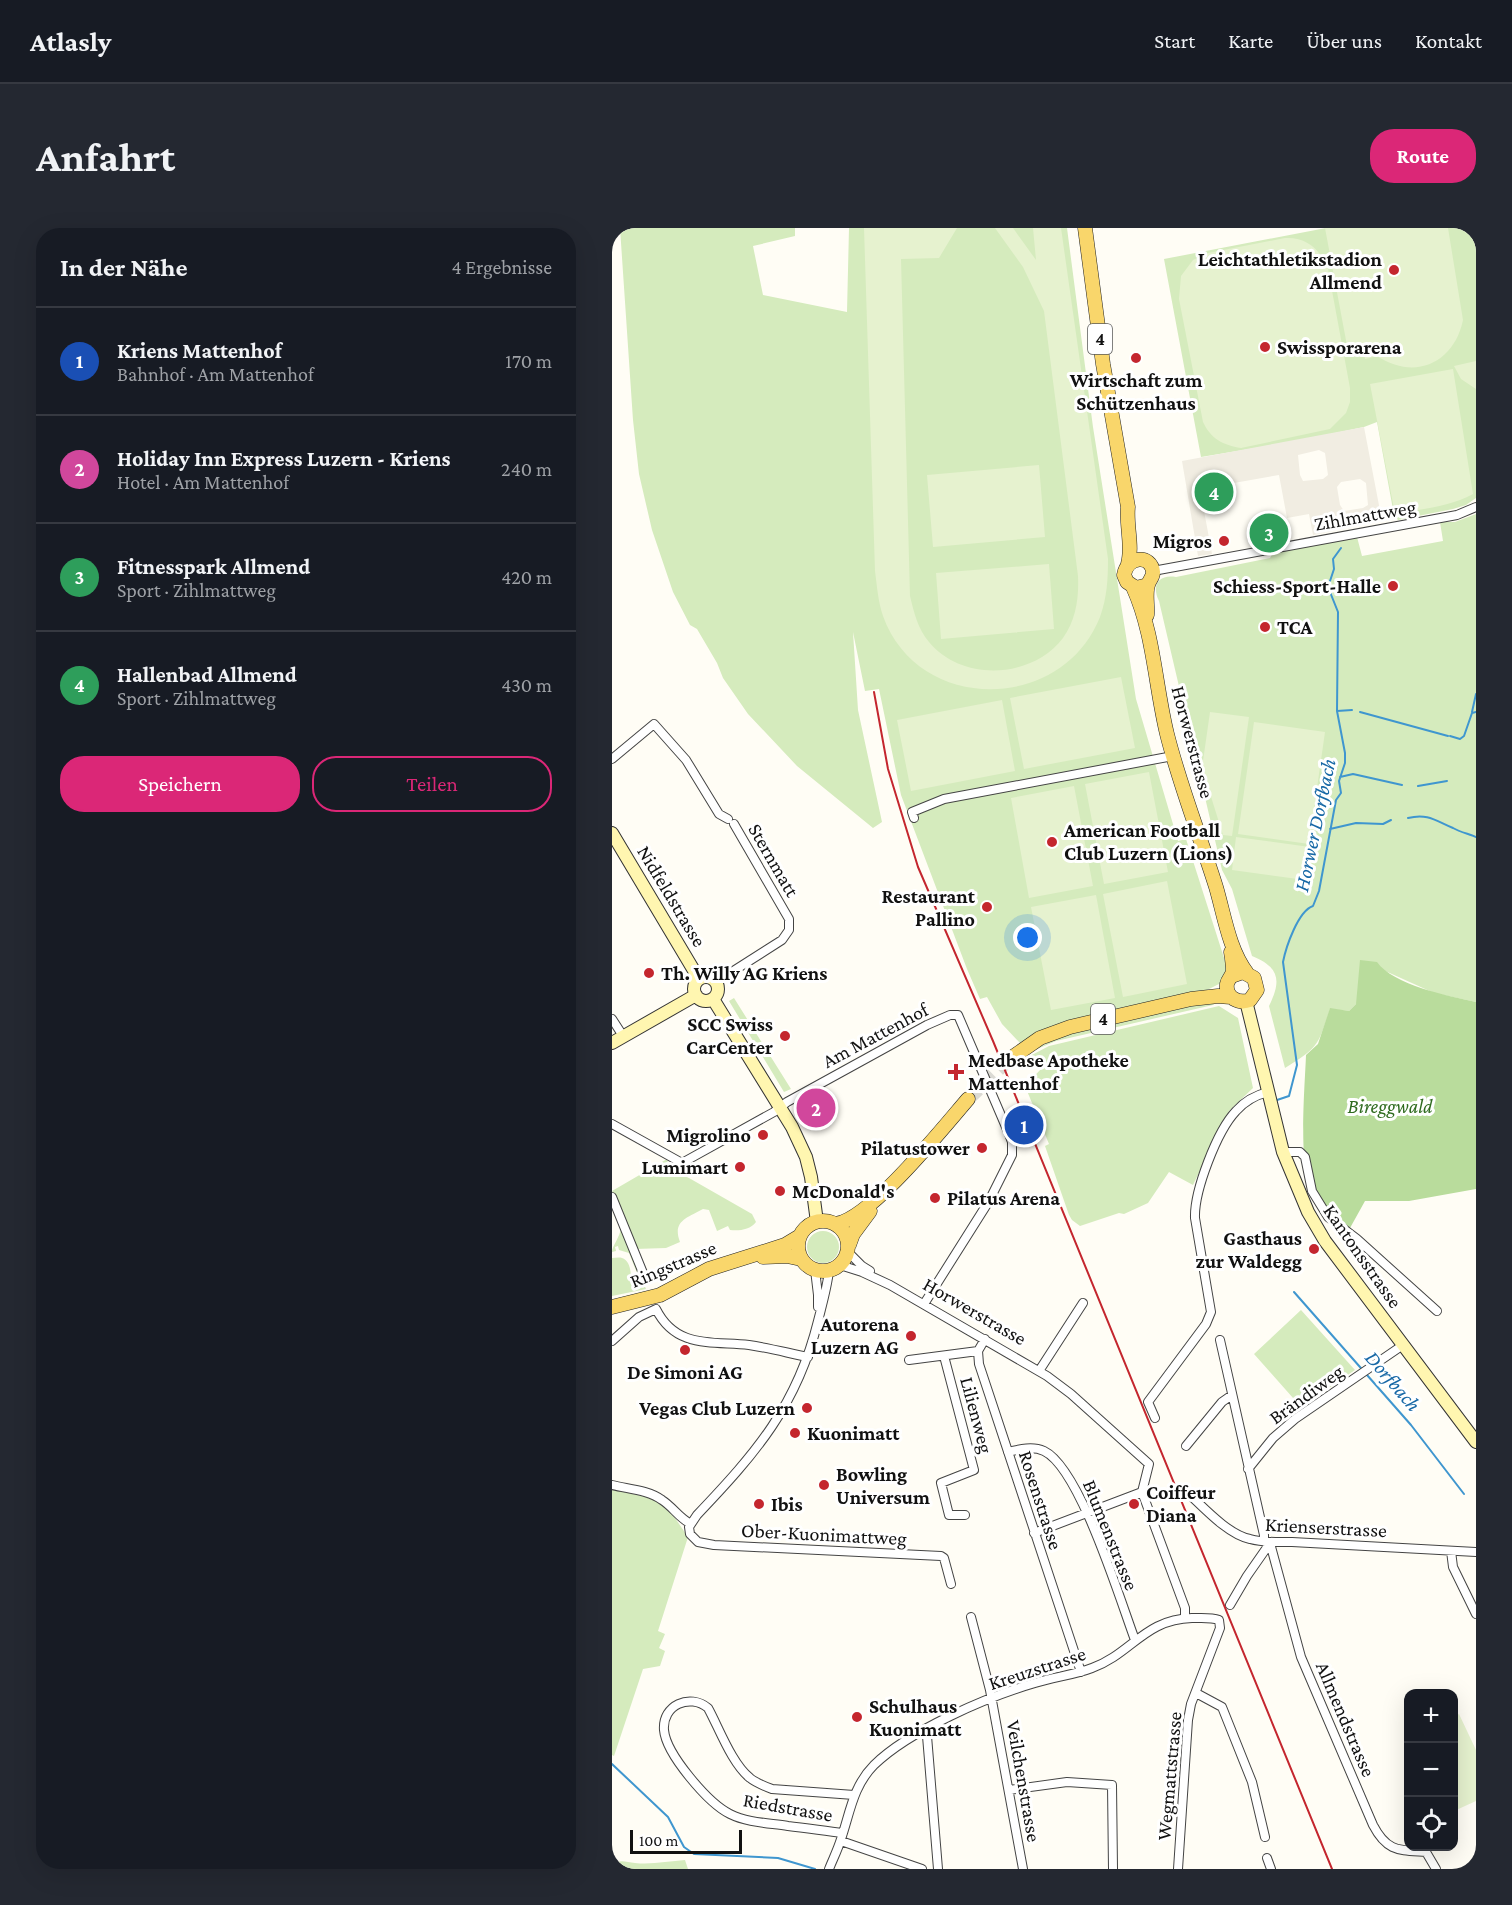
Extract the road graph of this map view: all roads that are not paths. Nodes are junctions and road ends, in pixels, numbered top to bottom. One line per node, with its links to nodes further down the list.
1 (1085, 228): 2 (main road, 4)
2 (1128, 507): 4 (main road, 4); 5 (main road, 4)
3 (1476, 507): 5 (street, Zihlmattweg)
4 (1128, 564): 5 (main road); 7 (main road)
5 (1148, 566): 6 (main road)
6 (1148, 585): 7 (main road); 8 (main road, Horwerstrasse)
7 (1133, 587): 8 (main road, Horwerstrasse)
8 (1147, 622): 9 (main road, Horwerstrasse)
9 (1173, 756): 11 (street); 13 (main road, Horwerstrasse)
10 (612, 759): 17 (street, Sternmatt)
11 (914, 818)
12 (612, 833): 16 (street, Nidfeldstrasse)
13 (1230, 938): 14 (main road, Horwerstrasse); 15 (main road, Horwerstrasse)
14 (1247, 973): 15 (main road); 22 (main road)
15 (1230, 979): 19 (main road); 21 (main road, 4)
16 (699, 980): 17 (street); 18 (street)
17 (716, 982): 20 (street)
18 (696, 995): 20 (street); 24 (street)
19 (1231, 997): 21 (main road, 4); 22 (main road)
20 (712, 999): 28 (street)
21 (1191, 999): 25 (main road, 4)
22 (1246, 1001): 27 (street, Kantonsstrasse)
23 (612, 1019): 24 (street)
24 (617, 1040)
25 (1007, 1060)
26 (968, 1099): 32 (main road)
27 (1270, 1100): 30 (street, Kantonsstrasse); 57 (street)
28 (779, 1108): 29 (street); 33 (street); 43 (street, Am Mattenhof)
29 (612, 1124)
30 (1283, 1152): 45 (street); 50 (street, Kantonsstrasse)
31 (612, 1197): 40 (street)
32 (878, 1198): 34 (main road); 36 (main road)
33 (817, 1222): 34 (main road); 35 (main road)
34 (836, 1224): 36 (main road)
35 (800, 1236): 37 (main road, Ringstrasse); 38 (main road)
36 (849, 1248): 39 (main road); 41 (street, Horwerstrasse)
37 (749, 1256): 38 (main road, Ringstrasse); 44 (main road, Ringstrasse)
38 (801, 1259): 39 (main road)
39 (828, 1269): 41 (street, Horwerstrasse); 46 (street); 46 (street)
40 (643, 1274)
41 (890, 1284): 43 (street, Horwerstrasse)
42 (1083, 1303): 55 (street, Horwerstrasse)
43 (924, 1304): 47 (street, Horwerstrasse)
44 (612, 1307)
45 (1437, 1311)
46 (816, 1328): 53 (street)
47 (985, 1339): 51 (street); 55 (street, Horwerstrasse)
48 (1220, 1340): 56 (street, Allmendstrasse)
49 (612, 1341): 53 (street)
50 (1403, 1345): 58 (street, Kantonsstrasse); 61 (street, Brändiweg)
51 (978, 1352): 52 (street); 60 (street, Rosenstrasse)
52 (944, 1356): 54 (street); 66 (street, Lilienweg)
53 (808, 1357): 67 (street)
54 (909, 1360)
55 (1039, 1371): 63 (street, Horwerstrasse)
56 (1232, 1395): 59 (street); 61 (street, Allmendstrasse)
57 (1155, 1418)
58 (1476, 1442)
59 (1186, 1446)
60 (1008, 1452): 65 (street, Blumenstrasse); 68 (street, Rosenstrasse)
61 (1248, 1469): 69 (street, Allmendstrasse)
62 (612, 1485): 67 (street)
63 (1142, 1492): 65 (street); 76 (street)
64 (1189, 1494): 69 (street, Krienserstrasse)
65 (1088, 1513): 68 (street); 78 (street, Blumenstrasse)
66 (965, 1515)
67 (691, 1524): 72 (street, Ober-Kuonimattweg)
68 (1034, 1533): 79 (street, Rosenstrasse)
69 (1267, 1542): 70 (street, Krienserstrasse); 73 (street); 95 (street, Allmendstrasse)
70 (1451, 1551): 71 (street, Krienserstrasse); 74 (street)
71 (1476, 1552)
72 (951, 1584)
73 (1230, 1605)
74 (1476, 1614)
75 (971, 1617): 81 (street, Veilchenstrasse)
76 (1185, 1618): 77 (street, Kreuzstrasse); 78 (street, Kreuzstrasse)
77 (1219, 1620): 80 (street, Wegmattstrasse)
78 (1135, 1640): 79 (street, Kreuzstrasse)
79 (1081, 1672): 81 (street, Kreuzstrasse)
80 (1196, 1693): 86 (street); 93 (street, Wegmattstrasse)
81 (992, 1699): 82 (street, Kreuzstrasse); 83 (street, Veilchenstrasse)
82 (925, 1730): 84 (street, Kreuzstrasse); 90 (street)
83 (1009, 1790): 91 (street, Veilchenstrasse); 92 (street)
84 (854, 1796): 85 (street, Kreuzstrasse); 85 (street, Riedstrasse)
85 (842, 1837): 88 (street, Kreuzstrasse); 89 (street)
86 (1266, 1837)
87 (1268, 1858): 94 (street)
88 (829, 1869)
89 (922, 1869)
90 (938, 1869)
91 (1023, 1869)
92 (1113, 1869)
93 (1178, 1869)
94 (1271, 1869)
95 (1436, 1869)

